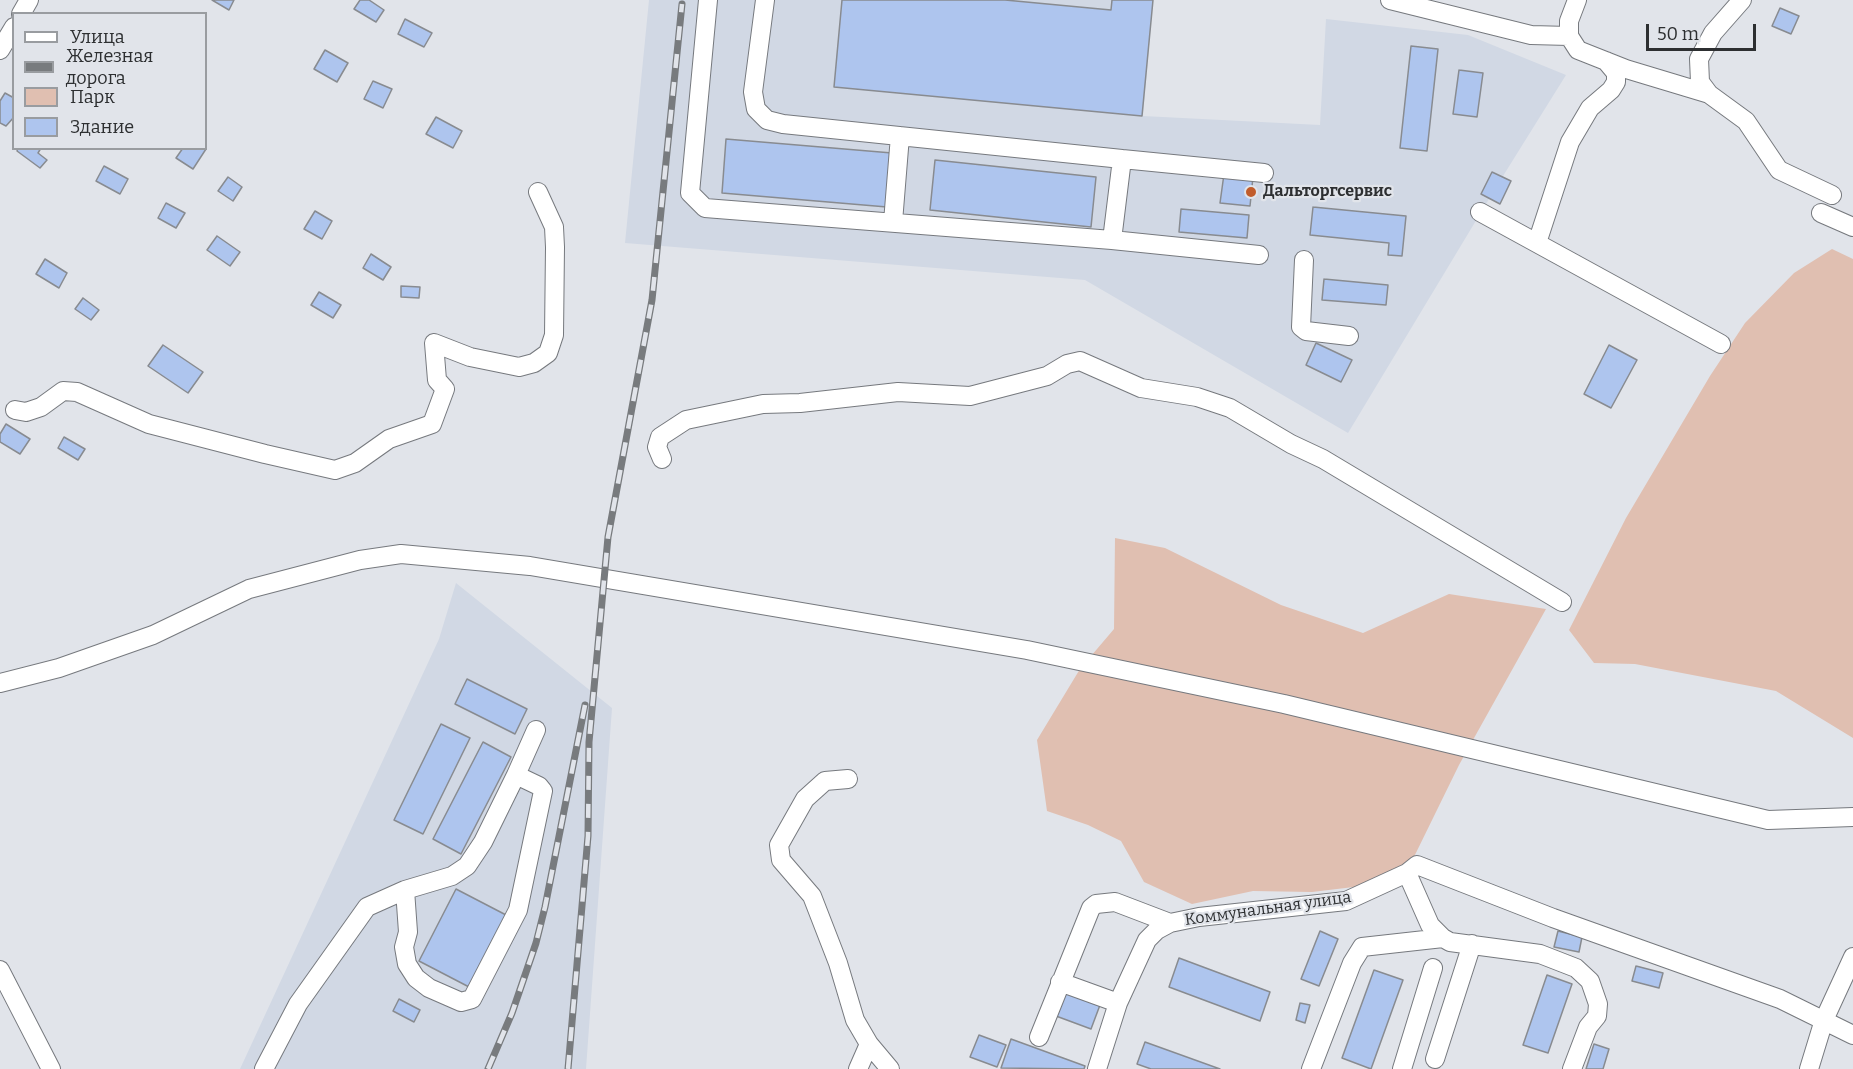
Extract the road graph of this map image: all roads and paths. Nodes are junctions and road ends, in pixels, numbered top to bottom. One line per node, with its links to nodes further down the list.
1 (708, 0): 18 (street)
2 (765, 0): 11 (street)
3 (1390, 0): 7 (street)
4 (1577, 0): 7 (street)
5 (1742, 0): 10 (street)
6 (12, 30): 8 (street)
7 (1569, 36): 9 (street)
8 (0, 50)
9 (1606, 61): 10 (street); 21 (street)
10 (1709, 94): 15 (street)
11 (900, 136): 12 (street); 18 (street)
12 (1122, 159): 13 (street); 20 (street)
13 (1264, 173)
14 (537, 192): 26 (street)
15 (1832, 195)
16 (1480, 212): 21 (street)
17 (1821, 213): 19 (street)
18 (893, 222): 20 (street)
19 (1853, 227)
20 (1112, 240): 22 (street)
21 (1537, 243): 25 (street)
22 (1259, 255)
23 (1304, 260): 24 (street)
24 (1349, 336)
25 (1721, 344)
26 (15, 410)
27 (662, 459): 28 (street)
28 (1562, 602)
29 (0, 683): 33 (street)
30 (536, 730): 31 (street)
31 (516, 775): 35 (street); 35 (street)
32 (848, 779): 47 (street)
33 (1853, 817)
34 (1412, 869): 36 (street, Коммунальная улица); 37 (street); 44 (street)
35 (405, 890): 51 (street)
36 (1170, 923): 42 (street); 43 (street, Коммунальная улица)
37 (1443, 938): 38 (street); 55 (street)
38 (1472, 944): 48 (street); 57 (street)
39 (1853, 957): 44 (street)
40 (1433, 968): 56 (street)
41 (0, 970): 49 (street)
42 (1060, 982): 43 (street); 46 (street)
43 (1118, 1003): 54 (street, Коммунальная улица)
44 (1824, 1020): 45 (street); 58 (street)
45 (1853, 1035)
46 (1039, 1037)
47 (869, 1044): 52 (street); 53 (street)
48 (1436, 1059)
49 (45, 1066): 50 (street)
50 (59, 1069)
51 (264, 1069)
52 (858, 1069)
53 (890, 1069)
54 (1097, 1069)
55 (1311, 1069)
56 (1402, 1069)
57 (1572, 1069)
58 (1809, 1069)

